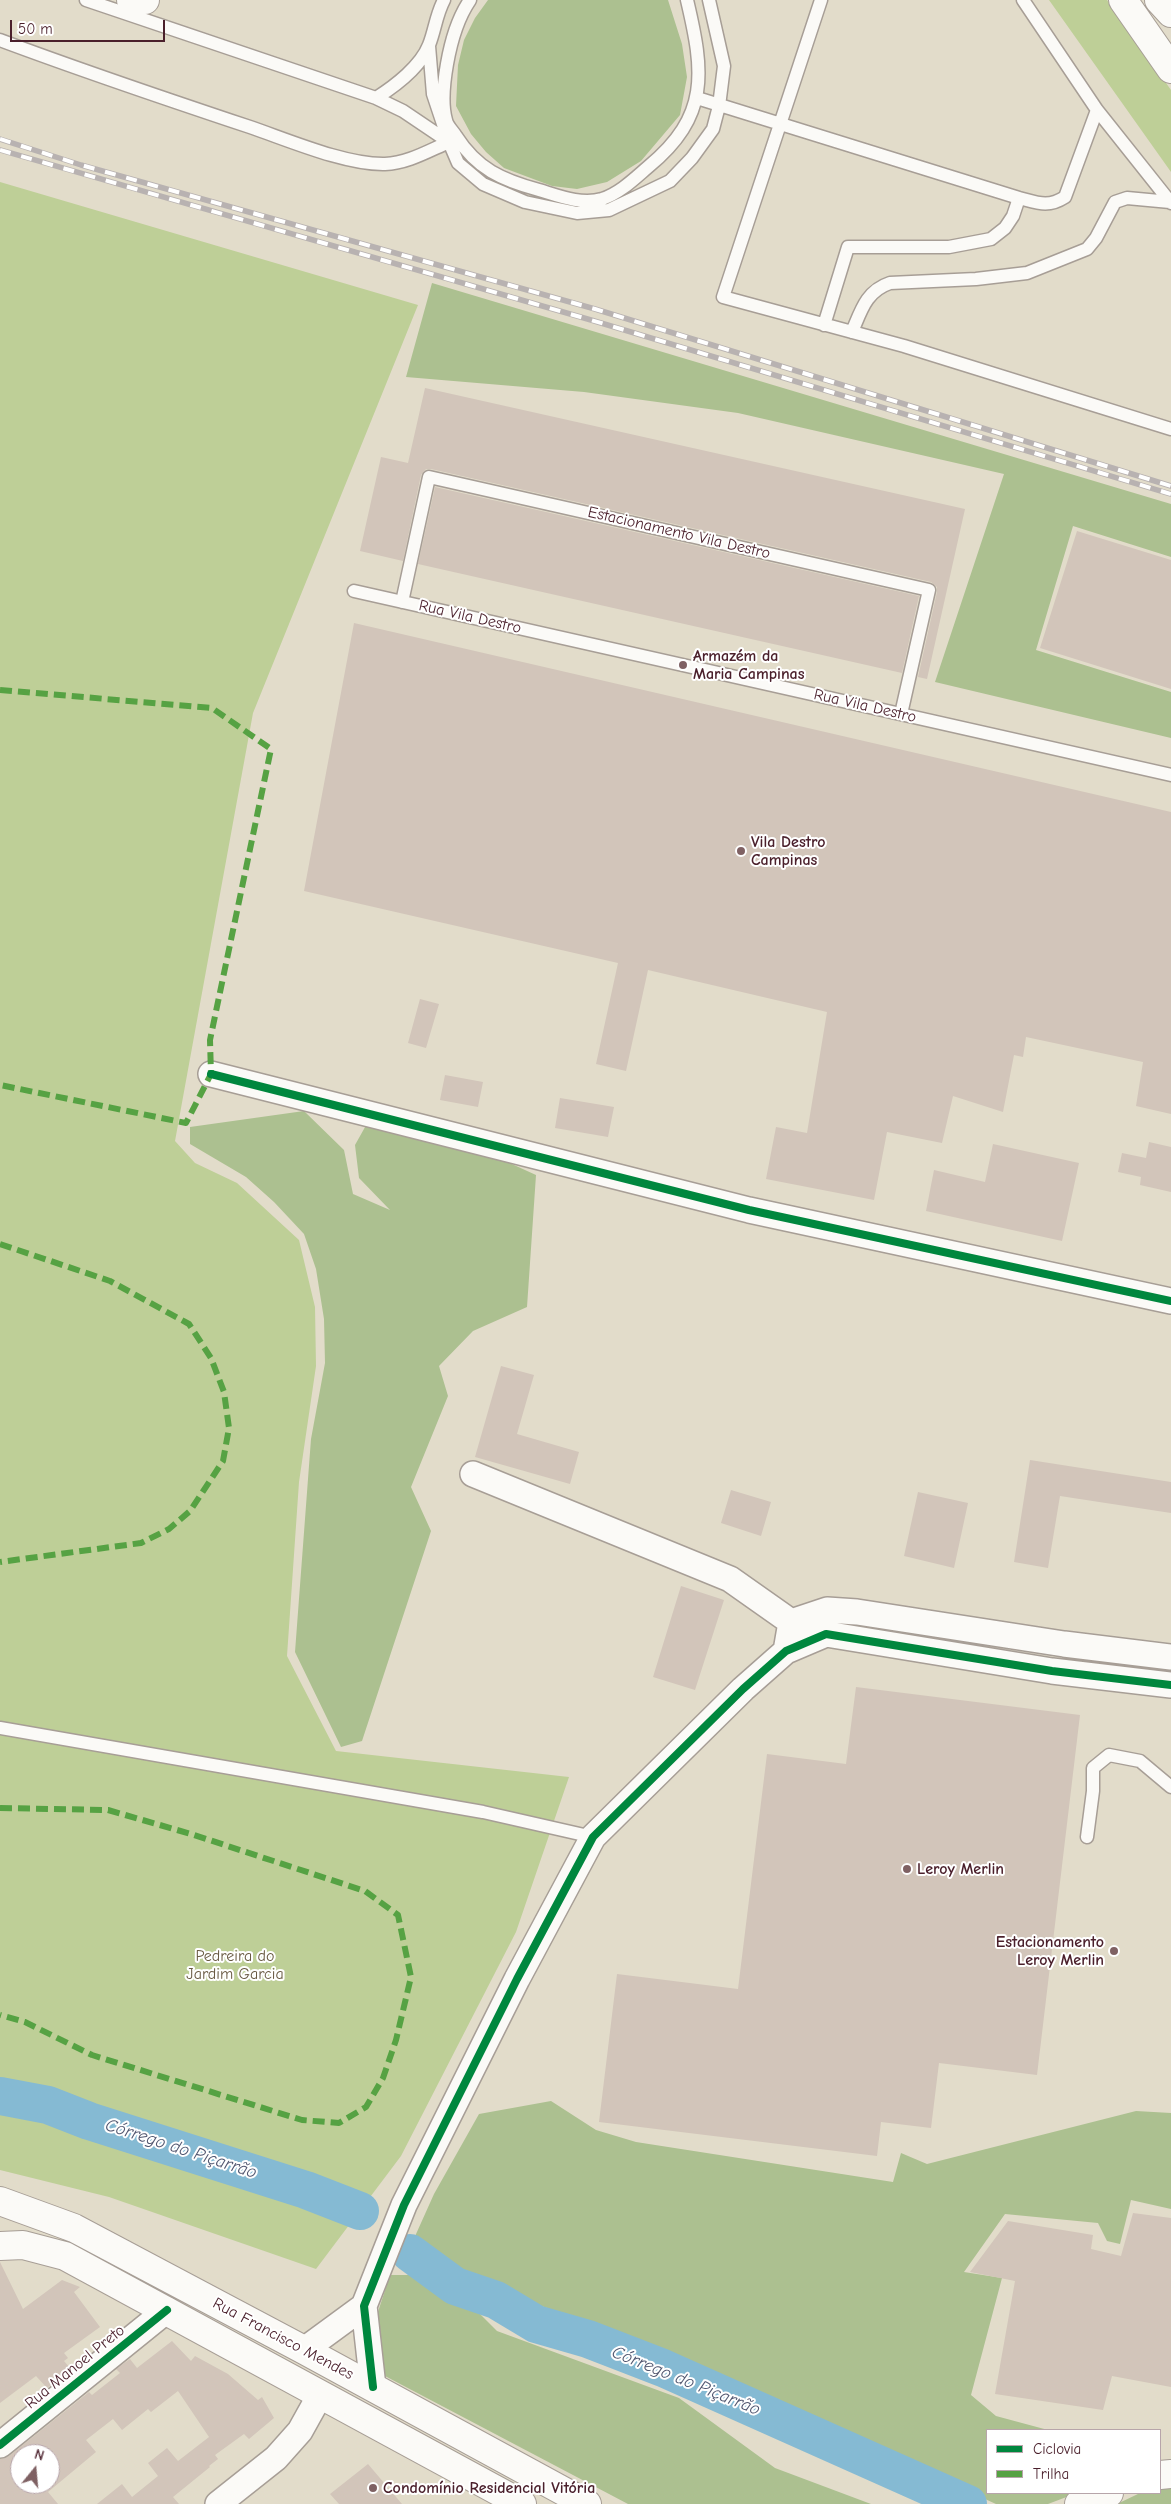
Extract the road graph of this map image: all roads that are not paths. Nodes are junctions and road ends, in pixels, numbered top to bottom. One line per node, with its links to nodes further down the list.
1 (86, 0): 16 (lane)
2 (131, 0): 3 (main road)
3 (145, 0)
4 (444, 0): 14 (lane)
5 (470, 0): 17 (lane)
6 (687, 0): 17 (lane)
7 (709, 0): 18 (lane)
8 (821, 0): 20 (lane)
9 (1022, 0): 19 (lane)
10 (1123, 0): 15 (main road)
11 (1159, 0): 12 (main road)
12 (1171, 13)
13 (0, 40): 21 (lane)
14 (428, 46): 16 (lane); 21 (lane)
15 (1171, 69)
16 (376, 98): 21 (lane)
17 (697, 98): 18 (lane)
18 (719, 106): 20 (lane); 21 (lane)
19 (1096, 110): 22 (lane); 23 (lane)
20 (780, 123): 22 (lane); 24 (lane)
21 (448, 142)
22 (1020, 198): 24 (lane)
23 (1171, 203): 25 (lane)
24 (824, 325): 25 (lane)
25 (852, 332): 26 (lane)
26 (1171, 429)
27 (354, 591): 28 (lane, Rua Vila Destro)
28 (402, 602): 29 (lane, Rua Vila Destro); 29 (lane, Estacionamento Vila Destro)
29 (901, 714): 30 (lane, Rua Vila Destro)
30 (1171, 775)
31 (212, 1074): 32 (street)
32 (1171, 1301)
33 (473, 1474): 34 (street)
34 (795, 1638): 35 (street); 36 (street); 40 (street)
35 (1171, 1657)
36 (1171, 1684)
37 (0, 1728): 40 (lane)
38 (1171, 1787): 39 (lane)
39 (1087, 1837)
40 (593, 1838): 43 (street)
41 (0, 2201): 45 (main road, Rua Francisco Mendes)
42 (0, 2246): 44 (main road, Rua Francisco Mendes)
43 (364, 2306): 45 (street); 46 (street)
44 (167, 2310): 47 (main road, Rua Francisco Mendes); 49 (street, Rua Manoel Preto)
45 (304, 2350): 46 (main road, Rua Francisco Mendes)
46 (373, 2387): 48 (main road, Rua Francisco Mendes)
47 (320, 2395): 50 (main road, Rua Francisco Mendes); 51 (street)
48 (475, 2443): 50 (main road); 53 (main road, Rua Francisco Mendes)
49 (0, 2445)
50 (460, 2470): 52 (main road, Rua Francisco Mendes)
51 (218, 2504)
52 (522, 2504)
53 (587, 2504)

